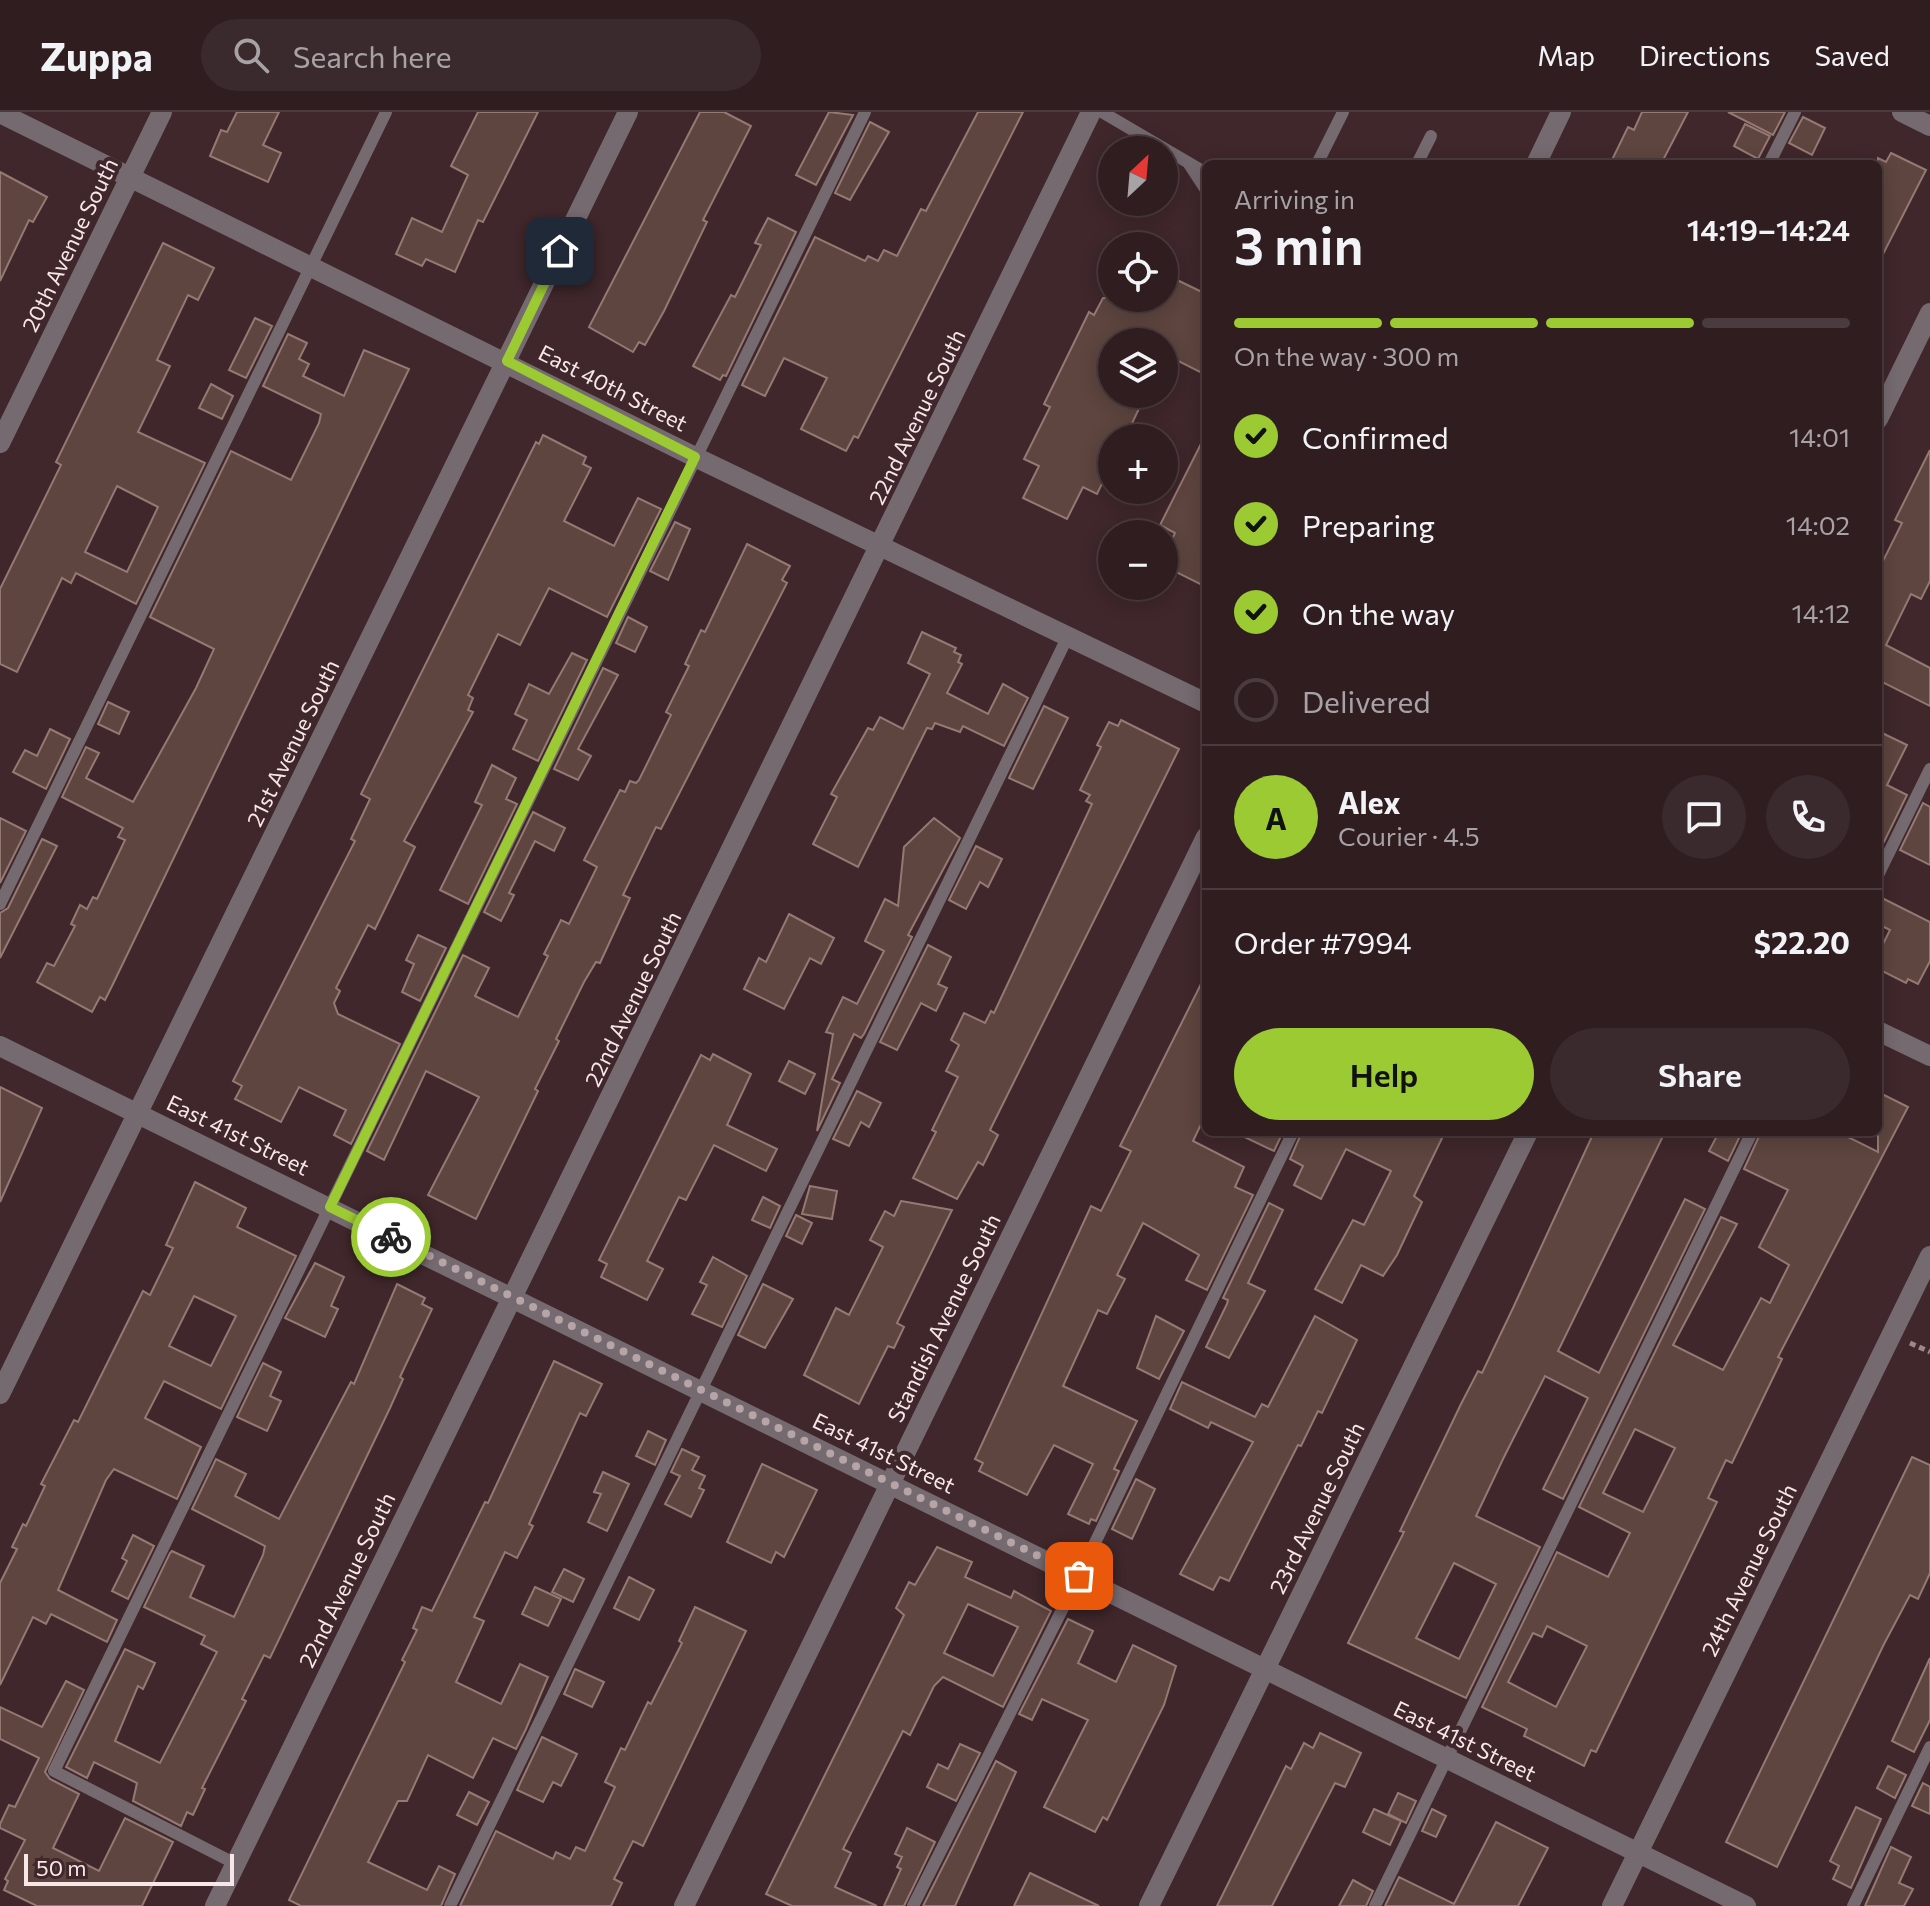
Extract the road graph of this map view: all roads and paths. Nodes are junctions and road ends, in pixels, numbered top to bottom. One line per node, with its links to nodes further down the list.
1 (162, 112): 20 (street, 20th Avenue South)
2 (386, 112): 22 (lane)
3 (628, 112): 24 (street, 21st Avenue South)
4 (865, 112): 27 (lane)
5 (1091, 112): 28 (street, 22nd Avenue South)
6 (1102, 112): 18 (lane)
7 (1343, 112): 14 (lane)
8 (1561, 112): 16 (street)
9 (1795, 112): 17 (lane)
10 (1902, 112): 12 (street)
11 (0, 113): 20 (street, East 40th Street)
12 (1930, 126)
13 (1431, 136): 15 (lane)
14 (1319, 160)
15 (1419, 160)
16 (1538, 160)
17 (1771, 160)
18 (1187, 162): 19 (lane); 21 (lane)
19 (1202, 171)
20 (131, 175): 22 (street, East 40th Street); 26 (street, 20th Avenue South)
21 (1202, 184)
22 (311, 266): 24 (street, East 40th Street); 34 (lane)
23 (1930, 313): 25 (street)
24 (507, 361): 27 (street, East 40th Street); 38 (street, 21st Avenue South)
25 (1882, 411)
26 (0, 443)
27 (695, 457): 28 (street, East 40th Street); 42 (lane)
28 (882, 544): 29 (street, East 40th Street); 44 (street, 22nd Avenue South)
29 (1068, 636): 30 (street, East 40th Street); 45 (lane)
30 (1202, 701)
31 (1930, 769): 33 (lane)
32 (1202, 845): 47 (street, Standish Avenue South)
33 (1882, 867)
34 (0, 904)
35 (1882, 1033): 37 (street)
36 (0, 1046): 38 (street, East 41st Street)
37 (1930, 1056)
38 (139, 1113): 42 (street, East 41st Street); 46 (street, 21st Avenue South)
39 (1291, 1136): 48 (lane)
40 (1526, 1136): 49 (street, 23rd Avenue South)
41 (1750, 1136): 51 (lane)
42 (330, 1207): 44 (street, East 41st Street); 53 (lane)
43 (1930, 1256): 52 (street, 24th Avenue South)
44 (513, 1297): 45 (street, East 41st Street); 53 (street, 22nd Avenue South)
45 (701, 1389): 47 (street, East 41st Street); 55 (lane)
46 (0, 1394)
47 (890, 1483): 48 (street, East 41st Street); 56 (street, Standish Avenue South)
48 (1079, 1576): 49 (street, East 41st Street); 57 (lane)
49 (1265, 1669): 51 (street, East 41st Street); 58 (street, 23rd Avenue South)
50 (1930, 1747): 62 (lane)
51 (1449, 1759): 52 (street, East 41st Street); 59 (lane)
52 (1638, 1852): 60 (street, 24th Avenue South); 61 (street, East 41st Street)
53 (234, 1863): 54 (street, 22nd Avenue South)
54 (215, 1906)
55 (450, 1906)
56 (684, 1906)
57 (913, 1906)
58 (1149, 1906)
59 (1375, 1906)
60 (1612, 1906)
61 (1746, 1906)
62 (1853, 1906)

